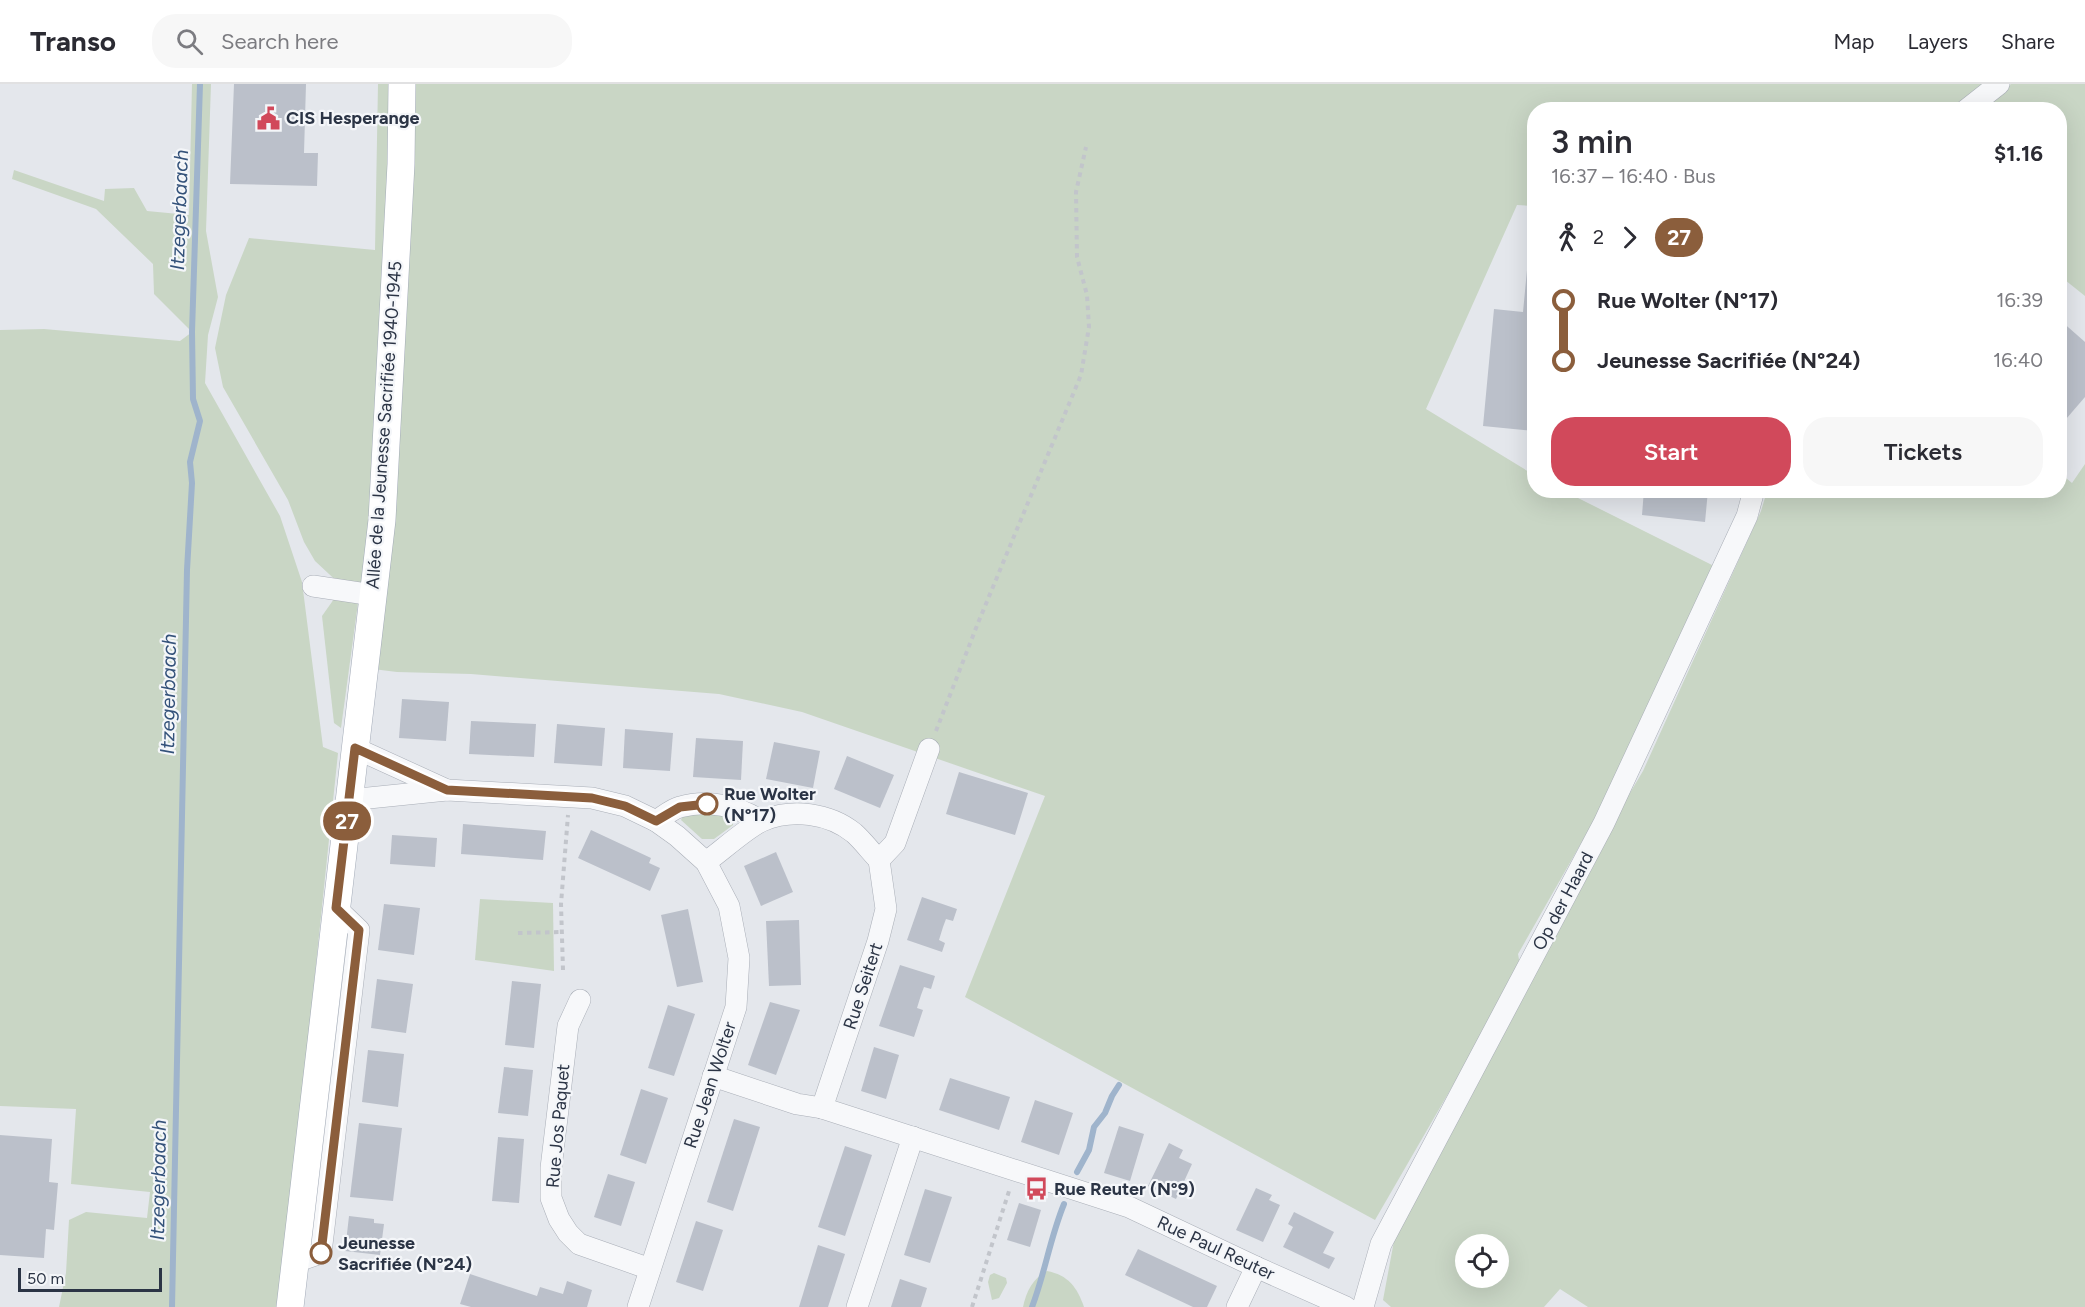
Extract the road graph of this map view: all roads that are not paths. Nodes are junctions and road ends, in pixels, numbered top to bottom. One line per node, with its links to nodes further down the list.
1 (402, 84): 6 (main road, Allée de la Jeunesse Sacrifiée 1940-1945)
2 (1999, 84): 3 (street)
3 (1976, 102)
4 (1752, 498): 26 (street, Op der Haard)
5 (313, 586): 6 (street)
6 (373, 596): 7 (main road, Allée de la Jeunesse Sacrifiée 1940-1945)
7 (355, 748): 9 (street, Rue Jean Wolter); 10 (main road, Allée de la Jeunesse Sacrifiée 1940-1945)
8 (929, 749): 13 (street)
9 (447, 790): 10 (street, Rue Jean Wolter); 11 (street, Rue Jean Wolter)
10 (349, 800): 21 (main road, Allée de la Jeunesse Sacrifiée 1940-1945)
11 (656, 821): 12 (street); 14 (street, Rue Jean Wolter)
12 (761, 821): 13 (street); 14 (street)
13 (879, 860): 17 (street, Rue Seitert)
14 (706, 862): 16 (street, Rue Jean Wolter)
15 (580, 1000): 20 (street, Rue Jos Paquet)
16 (713, 1076): 17 (street, Rue Paul Reuter); 20 (street, Rue Jean Wolter)
17 (822, 1108): 18 (street, Rue Paul Reuter)
18 (913, 1137): 19 (street, Rue Paul Reuter); 23 (street)
19 (1256, 1267): 24 (street); 25 (street, Rue Paul Reuter)
20 (650, 1269): 22 (street, Rue Jean Wolter)
21 (290, 1307)
22 (638, 1307)
23 (857, 1307)
24 (1237, 1307)
25 (1346, 1307)
26 (1363, 1307)

